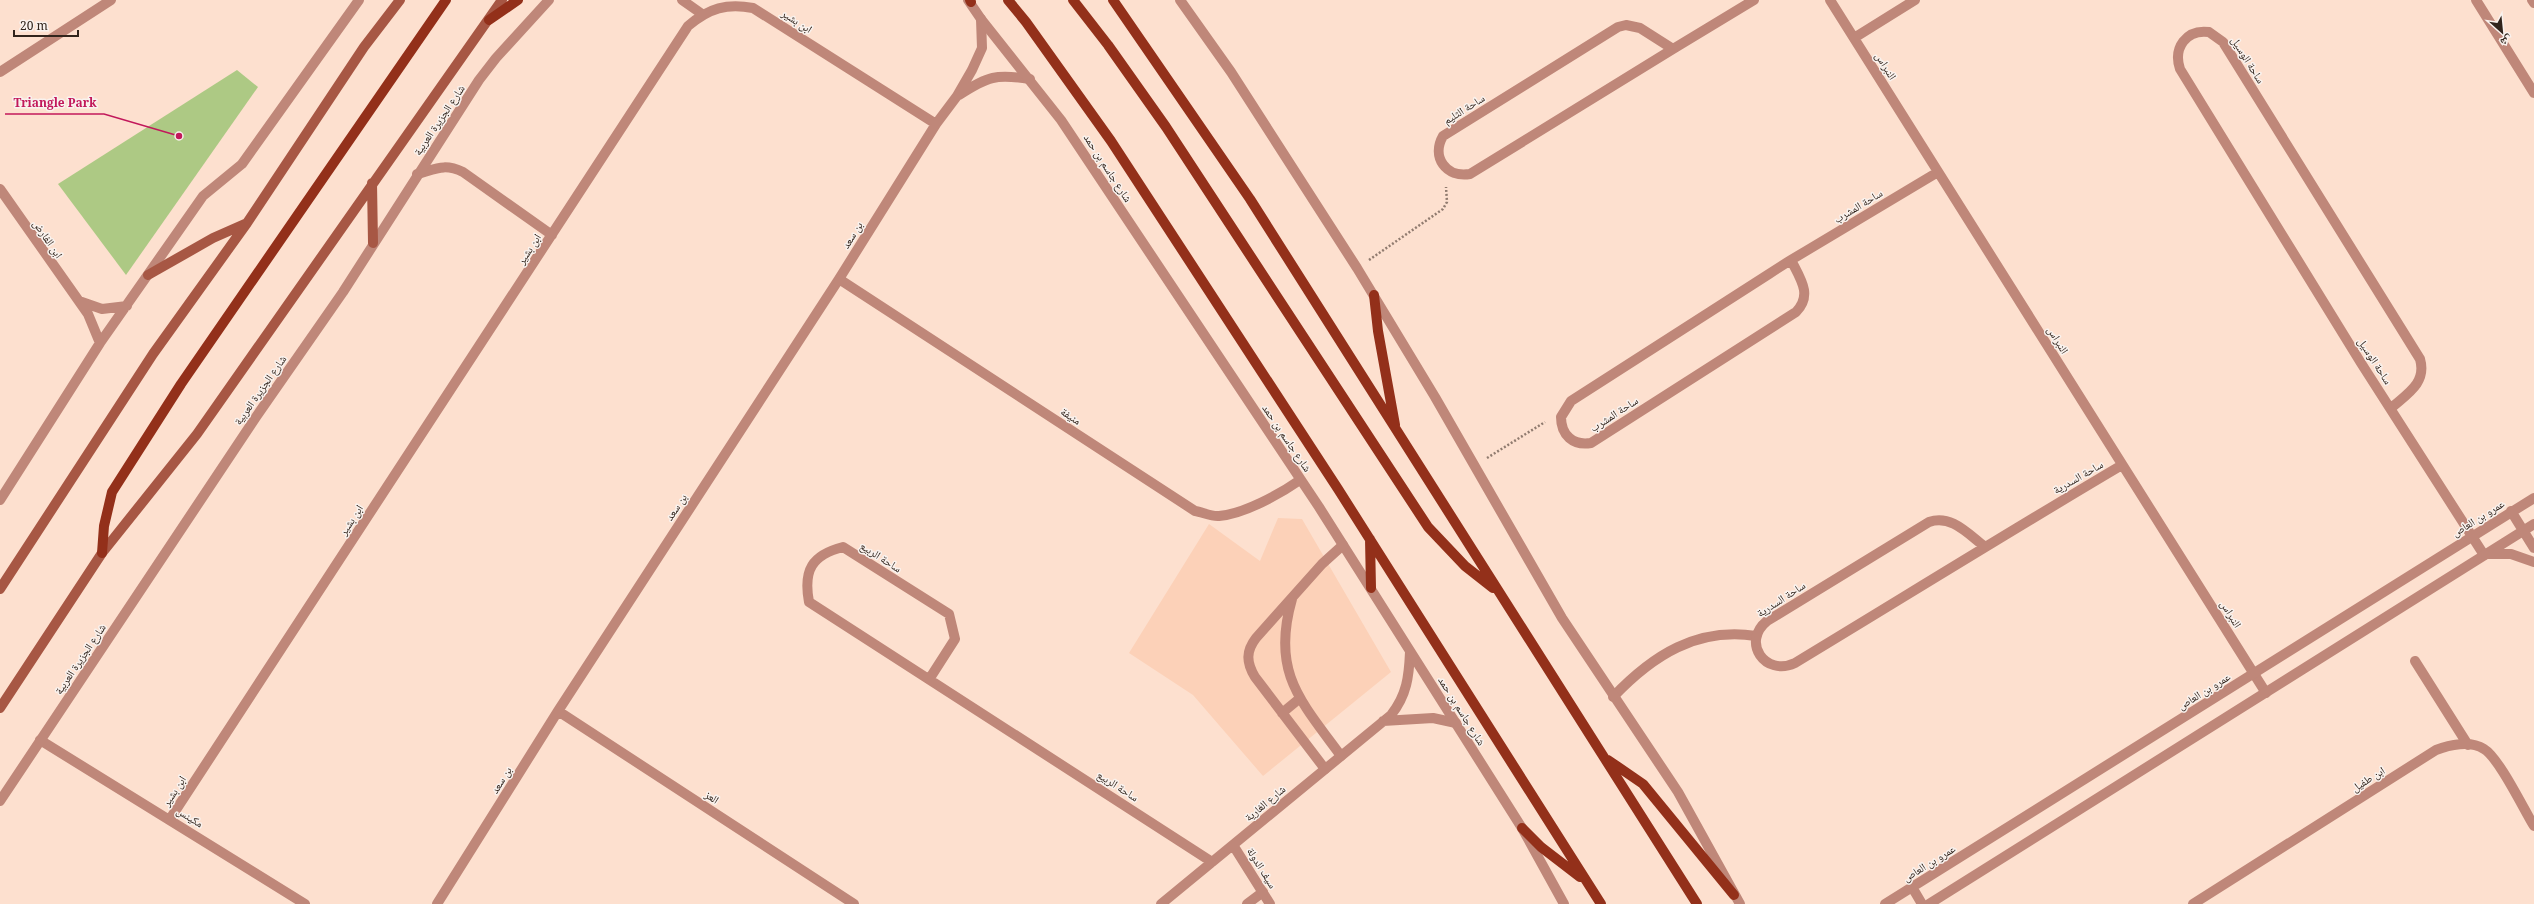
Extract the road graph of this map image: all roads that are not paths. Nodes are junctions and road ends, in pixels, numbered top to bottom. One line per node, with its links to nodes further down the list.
1 (111, 0): 25 (street)
2 (359, 0): 38 (street)
3 (400, 0): 34 (main road)
4 (446, 0): 58 (main road)
5 (502, 0): 22 (main road, شارع الجزيرة العربية)
6 (518, 0): 22 (main road)
7 (550, 0): 31 (street, شارع الجزيرة العربية)
8 (682, 0): 20 (street)
9 (1008, 0): 54 (main road, شارع جاسم بن حمد)
10 (1073, 0): 63 (main road)
11 (1113, 0): 45 (main road)
12 (1180, 0): 40 (street)
13 (1754, 0): 24 (street)
14 (1830, 0): 23 (street, النبراس)
15 (1915, 0): 23 (street)
16 (2476, 0): 27 (street)
17 (2532, 0): 19 (street)
18 (969, 1): 21 (street, شارع جاسم بن حمد)
19 (2534, 3)
20 (702, 14): 29 (street, ابن بشير); 35 (street, ابن بشير)
21 (981, 19): 26 (street, شارع جاسم بن حمد); 28 (street)
22 (489, 20): 32 (main road, شارع الجزيرة العربية)
23 (1854, 38): 30 (street, النبراس)
24 (1673, 49): 24 (street, ساحة الثليم)
25 (0, 72)
26 (1030, 79): 28 (street); 47 (street, شارع جاسم بن حمد)
27 (2534, 93)
28 (957, 96): 29 (street, بن سعد)
29 (936, 124): 39 (street, بن سعد)
30 (1938, 172): 37 (street, ساحة المشرب); 46 (street, النبراس)
31 (417, 174): 35 (street, ابن بشير); 36 (street, شارع الجزيرة العربية)
32 (372, 184): 36 (main road); 58 (main road, شارع الجزيرة العربية)
33 (0, 189): 41 (street, ابن الفارض)
34 (247, 223): 38 (main road); 62 (main road)
35 (552, 235): 84 (street, ابن بشير)
36 (373, 243): 78 (street, شارع الجزيرة العربية)
37 (1791, 260): 37 (street, ساحة المشرب)
38 (148, 275): 42 (street)
39 (839, 279): 47 (street, منيفة); 74 (street, بن سعد)
40 (1374, 295): 45 (main road); 71 (street)
41 (79, 301): 42 (street); 43 (street, ابن الفارض)
42 (127, 306): 43 (street)
43 (100, 343): 49 (street)
44 (2390, 408): 44 (street, ساحة الوسيل); 53 (street, ساحة الوسيل)
45 (1396, 431): 63 (main road)
46 (2122, 465): 56 (street, ساحة السدرية); 68 (street, النبراس)
47 (1300, 480): 55 (street, شارع جاسم بن حمد)
48 (2533, 499): 50 (street, عمرو بن العاص)
49 (0, 500)
50 (2511, 512): 52 (street); 53 (street, عمرو بن العاص)
51 (2534, 524): 52 (street)
52 (2523, 530): 57 (street); 59 (street)
53 (2472, 536): 59 (street, ساحة الوسيل); 68 (street, عمرو بن العاص)
54 (1370, 539): 61 (main road); 89 (main road, شارع جاسم بن حمد)
55 (1343, 546): 61 (street, شارع جاسم بن حمد); 64 (street)
56 (1984, 546): 65 (street, ساحة السدرية); 65 (street, ساحة السدرية)
57 (2534, 548)
58 (102, 553): 73 (main road, شارع الجزيرة العربية)
59 (2484, 554): 60 (street); 70 (street)
60 (2534, 562)
61 (1371, 588): 66 (street, شارع جاسم بن حمد)
62 (0, 589)
63 (1500, 593): 81 (main road)
64 (1292, 597): 72 (street); 75 (street)
65 (1756, 636): 71 (street)
66 (1410, 652): 76 (street, شارع الغارية); 77 (street, شارع جاسم بن حمد)
67 (2415, 661): 79 (street)
68 (2254, 674): 70 (street, النبراس); 90 (street, عمرو بن العاص)
69 (930, 678): 69 (street, ساحة الربيع); 88 (street, ساحة الربيع)
70 (2266, 693): 105 (street)
71 (1613, 697): 92 (street)
72 (1299, 699): 75 (street); 80 (street)
73 (0, 708)
74 (558, 711): 94 (street, بن سعد); 95 (street, العز)
75 (1282, 712): 82 (street)
76 (1383, 721): 77 (street); 80 (street, شارع الغارية)
77 (1456, 723): 86 (street, شارع جاسم بن حمد)
78 (40, 740): 83 (street, شارع الجزيرة العربية); 84 (street, مكينس)
79 (2468, 745): 85 (street, ابن طفيل); 106 (street, ابن طفيل)
80 (1341, 756): 82 (street, شارع الغارية)
81 (1604, 757): 92 (main road); 101 (main road)
82 (1325, 769): 87 (street, شارع الغارية)
83 (0, 801)
84 (170, 819): 93 (street, مكينس)
85 (2534, 826)
86 (1522, 828): 89 (main road); 99 (street, شارع جاسم بن حمد)
87 (1233, 845): 88 (street, شارع الغارية); 91 (street, سيف الدولة)
88 (1212, 862): 96 (street, شارع الغارية)
89 (1585, 880): 100 (main road, شارع جاسم بن حمد)
90 (1912, 887): 103 (street, عمرو بن العاص); 104 (street)
91 (1263, 892): 97 (street); 98 (street, سيف الدولة)
92 (1734, 895): 102 (street)
93 (305, 904)
94 (437, 904)
95 (854, 904)
96 (1162, 904)
97 (1247, 904)
98 (1270, 904)
99 (1564, 904)
100 (1601, 904)
101 (1697, 904)
102 (1740, 904)
103 (1885, 904)
104 (1922, 904)
105 (1929, 904)
106 (2193, 904)

